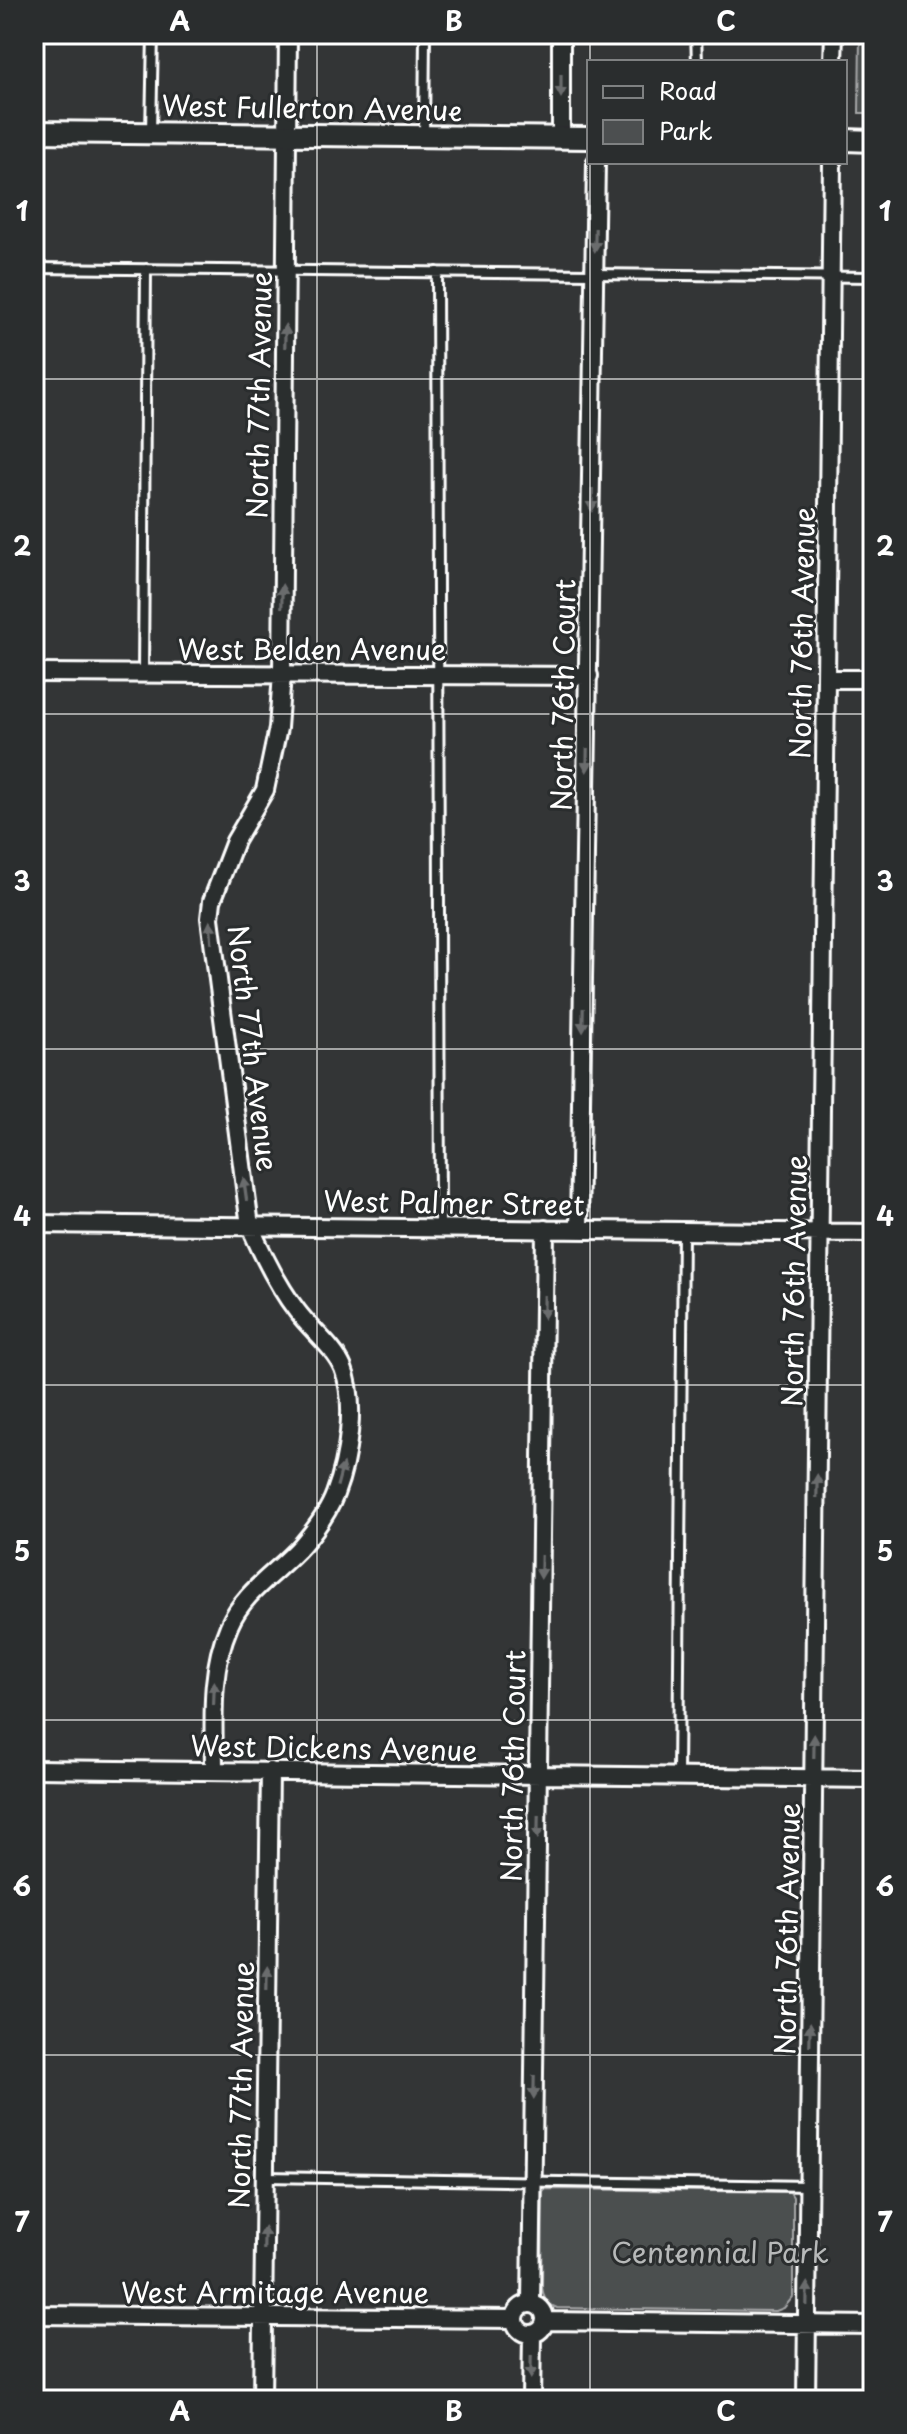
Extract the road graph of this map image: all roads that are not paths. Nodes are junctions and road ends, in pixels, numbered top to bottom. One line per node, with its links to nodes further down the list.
1 (153, 34): 10 (lane)
2 (288, 34): 11 (street, North 77th Avenue)
3 (425, 34): 12 (lane)
4 (561, 34): 13 (street, one-way to 13)
5 (696, 34): 7 (lane)
6 (834, 34): 8 (street)
7 (697, 60)
8 (833, 60)
9 (34, 132): 10 (street, West Fullerton Avenue)
10 (151, 133): 11 (street, West Fullerton Avenue)
11 (287, 134): 12 (street, West Fullerton Avenue); 21 (street, North 77th Avenue)
12 (424, 136): 13 (street, West Fullerton Avenue)
13 (561, 137): 14 (street, West Fullerton Avenue)
14 (587, 138)
15 (847, 140): 16 (street)
16 (873, 141)
17 (596, 164): 23 (street, North 76th Court, one-way to 23)
18 (832, 164): 24 (street, North 76th Avenue)
19 (34, 268): 20 (lane)
20 (146, 269): 21 (lane); 27 (lane)
21 (285, 271): 22 (lane); 28 (street, North 77th Avenue, one-way to 21)
22 (437, 272): 23 (lane); 29 (lane)
23 (595, 274): 24 (lane); 30 (street, North 76th Court, one-way to 30)
24 (831, 276): 25 (lane); 31 (street, North 76th Avenue)
25 (873, 277)
26 (34, 673): 27 (street, West Belden Avenue)
27 (143, 673): 28 (street, West Belden Avenue)
28 (282, 674): 29 (street, West Belden Avenue); 34 (street, North 77th Avenue, one-way to 28)
29 (439, 674): 30 (street, West Belden Avenue); 35 (lane)
30 (589, 676): 37 (street, North 76th Court, one-way to 37)
31 (826, 679): 32 (street); 39 (street, North 76th Avenue)
32 (873, 679)
33 (34, 1224): 34 (street, West Palmer Street)
34 (250, 1226): 35 (street, West Palmer Street); 42 (street, North 77th Avenue, one-way to 34)
35 (440, 1228): 36 (street, West Palmer Street)
36 (545, 1229): 37 (street, West Palmer Street); 44 (street, North 76th Court, one-way to 44)
37 (579, 1230): 38 (street, West Palmer Street)
38 (683, 1230): 39 (street, West Palmer Street); 45 (lane)
39 (820, 1232): 40 (street, West Palmer Street); 46 (street, North 76th Avenue, one-way to 39)
40 (873, 1233)
41 (34, 1769): 42 (street, West Dickens Avenue)
42 (214, 1771): 43 (street, West Dickens Avenue)
43 (270, 1771): 44 (street, West Dickens Avenue); 48 (street, North 77th Avenue, one-way to 43)
44 (538, 1776): 45 (street, West Dickens Avenue); 49 (street, North 76th Court, one-way to 49)
45 (678, 1776): 46 (street, West Dickens Avenue)
46 (813, 1778): 47 (street, West Dickens Avenue); 50 (street, North 76th Avenue, one-way to 46)
47 (873, 1779)
48 (265, 2177): 49 (lane); 53 (street, North 77th Avenue, one-way to 48)
49 (533, 2182): 50 (lane); 51 (street, North 76th Court)
50 (809, 2186): 56 (street, North 76th Avenue, one-way to 50)
51 (531, 2303): 54 (street); 55 (street)
52 (34, 2315): 53 (street, West Armitage Avenue)
53 (263, 2318): 54 (street, West Armitage Avenue); 59 (street, North 77th Avenue)
54 (515, 2319): 58 (street)
55 (546, 2321): 56 (street); 58 (street)
56 (807, 2325): 57 (street); 61 (street, North 76th Avenue)
57 (873, 2325)
58 (532, 2334): 60 (street, one-way to 60)
59 (262, 2400)
60 (531, 2400)
61 (806, 2400)

